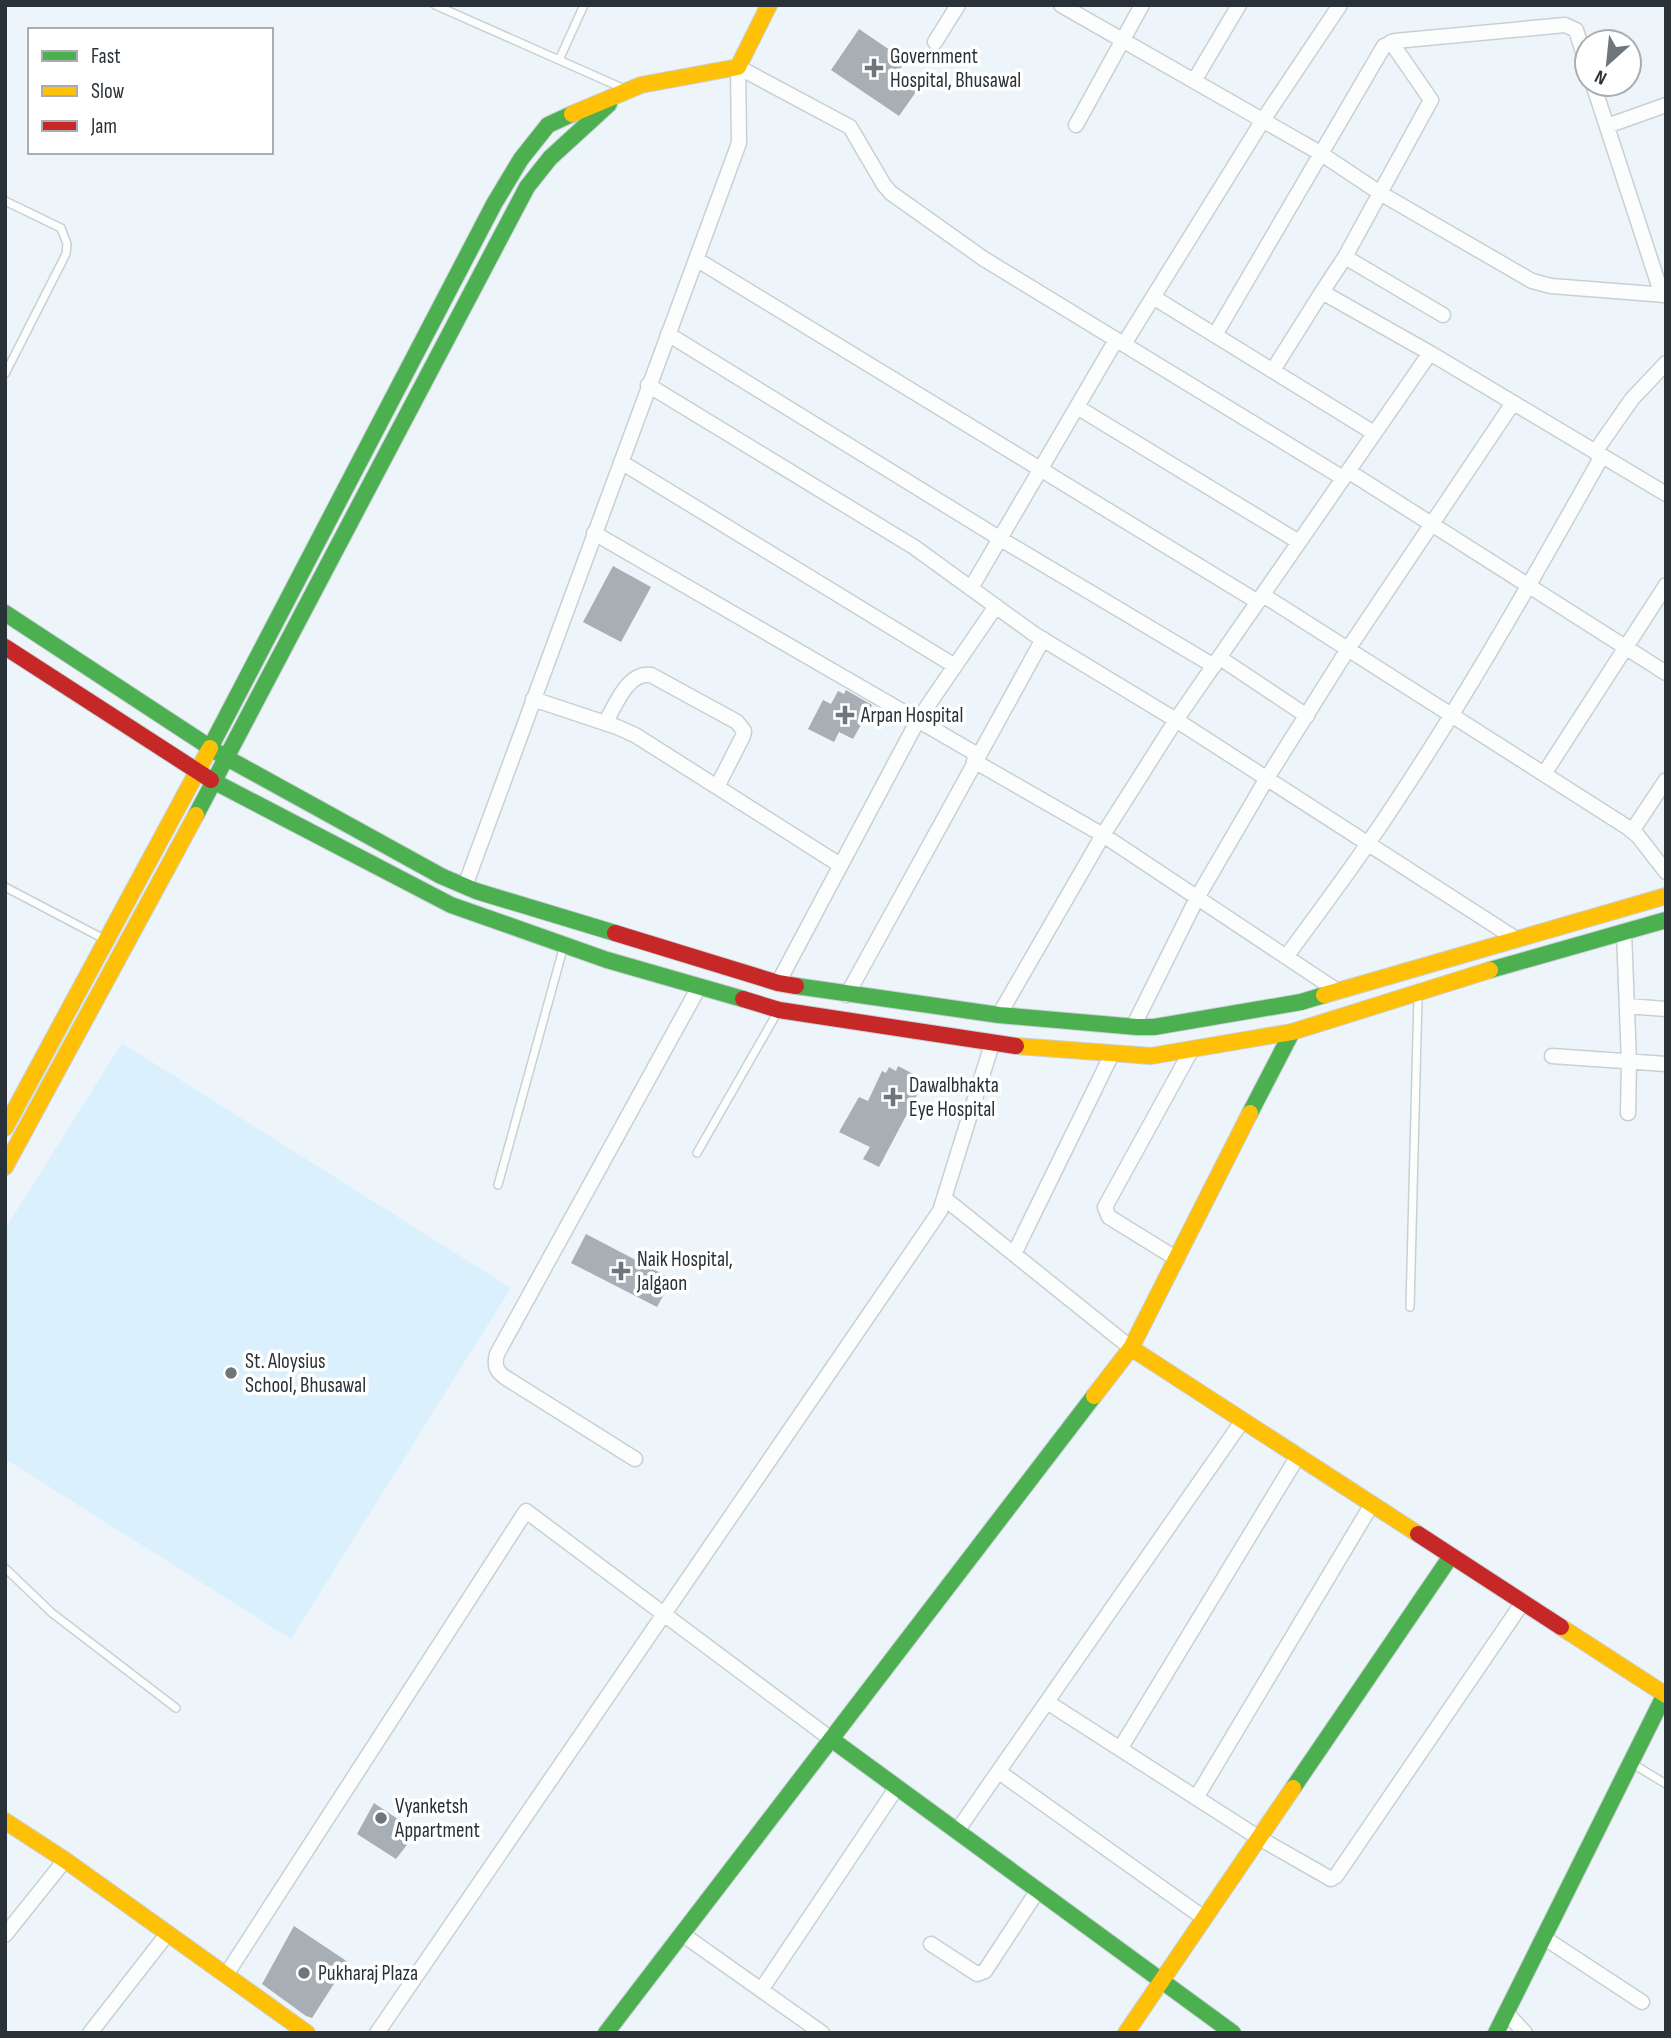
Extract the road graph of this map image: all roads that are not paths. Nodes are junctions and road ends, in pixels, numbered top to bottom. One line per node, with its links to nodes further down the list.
1 (435, 5): 13 (lane)
2 (584, 5): 13 (lane)
3 (769, 5): 14 (main road)
4 (958, 5): 11 (street)
5 (1061, 5): 10 (street)
6 (1142, 5): 10 (street)
7 (1239, 5): 15 (street)
8 (1340, 5): 19 (street)
9 (1573, 29): 12 (street)
10 (1122, 39): 15 (street); 20 (street)
11 (935, 42)
12 (1391, 42): 22 (street); 23 (street)
13 (559, 60): 16 (lane)
14 (738, 67): 16 (main road); 28 (street); 37 (street)
15 (1194, 81): 19 (street)
16 (624, 92): 25 (main road); 26 (main road)
17 (1598, 98): 21 (street)
18 (1666, 105): 21 (street)
19 (1263, 120): 22 (street); 33 (street)
20 (1076, 125)
21 (1607, 126): 31 (street)
22 (1320, 153): 23 (street); 36 (street)
23 (1380, 193): 27 (street); 31 (street)
24 (5, 201): 42 (lane)
25 (494, 204): 26 (main road); 29 (main road)
26 (511, 217): 32 (main road)
27 (1345, 257): 30 (street); 34 (street)
28 (696, 259): 35 (street); 50 (street)
29 (451, 287): 32 (main road); 39 (main road)
30 (1322, 292): 38 (street); 41 (street)
31 (1664, 295)
32 (469, 296): 43 (main road)
33 (1153, 297): 36 (street); 37 (street)
34 (1443, 316)
35 (668, 334): 44 (street); 57 (street)
36 (1215, 335): 41 (street)
37 (1120, 342): 46 (street); 51 (street)
38 (1430, 353): 45 (street); 47 (street)
39 (412, 363): 43 (main road); 52 (main road)
40 (1666, 363): 48 (street)
41 (1273, 370): 47 (street)
42 (5, 373)
43 (427, 374): 53 (main road)
44 (648, 386): 49 (street); 61 (street)
45 (1513, 403): 48 (street); 55 (street)
46 (1077, 407): 50 (street); 58 (street)
47 (1374, 433): 51 (street)
48 (1599, 454): 54 (street); 60 (street)
49 (621, 462): 56 (street); 72 (street)
50 (1040, 470): 57 (street); 62 (street)
51 (1345, 475): 55 (street); 58 (street)
52 (352, 477): 53 (main road); 65 (main road)
53 (367, 488): 66 (main road)
54 (1666, 494)
55 (1431, 524): 60 (street); 70 (street)
56 (594, 533): 74 (street); 77 (street)
57 (999, 538): 61 (street); 71 (street)
58 (1300, 542): 62 (street)
59 (1666, 585): 69 (street)
60 (1529, 586): 69 (street); 75 (street)
61 (971, 588): 63 (street)
62 (1260, 599): 70 (street); 71 (street)
63 (996, 606): 67 (street); 72 (street)
64 (5, 613): 80 (main road)
65 (277, 622): 66 (main road); 80 (main road)
66 (292, 631): 81 (main road)
67 (1043, 639): 78 (street); 82 (street)
68 (5, 646): 83 (main road)
69 (1626, 648): 73 (street); 84 (street)
70 (1348, 649): 75 (street); 76 (street)
71 (1217, 662): 76 (street); 78 (street)
72 (955, 666): 77 (street)
73 (1666, 673)
74 (533, 699): 79 (street); 94 (street)
75 (1451, 715): 84 (street); 91 (street)
76 (1307, 716): 85 (street)
77 (918, 720): 82 (street); 92 (street)
78 (1177, 720): 85 (street); 90 (street)
79 (605, 723): 88 (street); 88 (street)
80 (209, 747): 81 (main road); 83 (main road)
81 (225, 757): 87 (main road); 94 (main road)
82 (976, 758): 90 (street); 108 (street)
83 (196, 772): 87 (main road); 101 (main road)
84 (1544, 774): 89 (street)
85 (1267, 778): 91 (street); 97 (street)
86 (1666, 780): 89 (street)
87 (213, 781): 102 (main road); 124 (main road)
88 (717, 787): 92 (street)
89 (1632, 831): 93 (street)
90 (1103, 835): 97 (street); 112 (street)
91 (1368, 844): 100 (street); 103 (street)
92 (840, 865): 104 (street)
93 (1666, 872)
94 (465, 886): 104 (main road)
95 (5, 887): 101 (lane)
96 (1666, 896): 100 (main road)
97 (1197, 898): 103 (street); 113 (street)
98 (1666, 920): 99 (main road)
99 (1624, 932): 107 (main road); 109 (street)
100 (1516, 939): 106 (main road)
101 (106, 940): 122 (main road)
102 (564, 944): 105 (main road); 125 (lane)
103 (1286, 957): 106 (street)
104 (778, 983): 108 (main road)
105 (699, 987): 111 (main road); 133 (street)
106 (1336, 990): 113 (main road)
107 (1418, 992): 114 (main road); 129 (lane)
108 (847, 995): 112 (main road)
109 (1627, 1006): 110 (street); 119 (street)
110 (1666, 1009)
111 (779, 1010): 115 (main road); 123 (lane)
112 (999, 1015): 113 (main road)
113 (1133, 1027)
114 (1292, 1032): 116 (main road); 128 (main road)
115 (992, 1044): 117 (main road); 126 (street)
116 (1192, 1049): 117 (main road); 128 (street)
117 (1112, 1054): 127 (street)
118 (1552, 1056): 119 (street)
119 (1629, 1062): 120 (street); 121 (street)
120 (1666, 1064)
121 (1628, 1113)
122 (5, 1128)
123 (697, 1153)
124 (5, 1167)
125 (498, 1185)
126 (944, 1198): 127 (street); 138 (street)
127 (1014, 1254): 130 (street)
128 (1177, 1259): 130 (main road)
129 (1410, 1307)
130 (1131, 1348): 131 (main road); 142 (main road)
131 (1243, 1420): 132 (main road); 140 (street)
132 (1298, 1456): 134 (main road); 143 (street)
133 (635, 1459)
134 (1372, 1504): 135 (main road); 148 (street)
135 (1451, 1556): 137 (main road); 151 (main road)
136 (5, 1568): 141 (lane)
137 (1523, 1602): 139 (main road); 151 (street)
138 (665, 1615): 142 (street); 160 (street); 167 (street)
139 (1665, 1694): 144 (main road)
140 (1047, 1702): 143 (street); 145 (street)
141 (176, 1708)
142 (831, 1739): 147 (main road); 156 (main road)
143 (1120, 1749): 148 (street)
144 (1631, 1763): 146 (lane); 158 (main road)
145 (999, 1772): 150 (street); 154 (street)
146 (1666, 1784)
147 (897, 1787): 150 (main road); 162 (street)
148 (1196, 1798): 151 (street)
149 (5, 1821): 152 (main road)
150 (957, 1831): 153 (main road)
151 (1259, 1839): 154 (main road)
152 (65, 1860): 155 (main road); 157 (street)
153 (1038, 1891): 159 (street); 161 (main road)
154 (1205, 1918): 161 (main road)
155 (168, 1933): 160 (main road); 165 (street)
156 (682, 1934): 162 (street); 168 (main road)
157 (5, 1935)
158 (1544, 1937): 163 (street); 164 (main road)
159 (931, 1944)
160 (226, 1975): 166 (main road)
161 (1162, 1981): 170 (main road); 171 (main road)
162 (761, 1990): 169 (street)
163 (1642, 2002)
164 (1506, 2012): 172 (main road); 173 (street)
165 (90, 2033)
166 (307, 2033)
167 (377, 2033)
168 (606, 2033)
169 (822, 2033)
170 (1126, 2033)
171 (1233, 2033)
172 (1496, 2033)
173 (1525, 2033)

